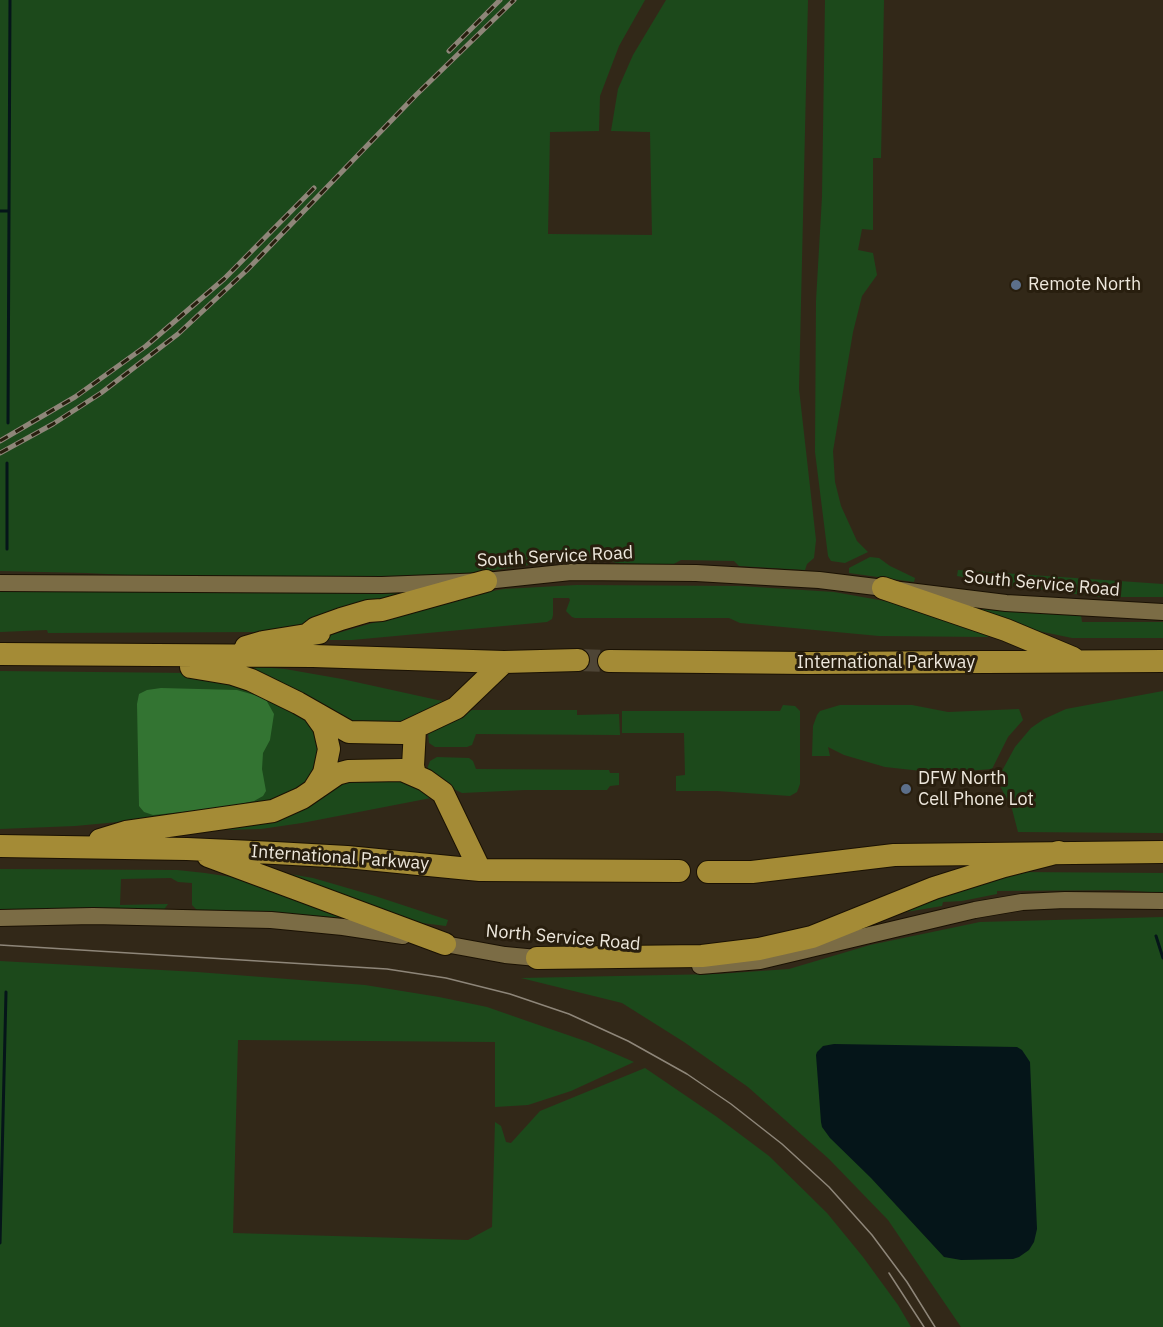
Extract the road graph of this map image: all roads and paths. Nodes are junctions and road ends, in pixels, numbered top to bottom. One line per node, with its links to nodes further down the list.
1 (486, 581): 2 (main road, South Service Road); 3 (main road, South Service Road); 7 (highway)
2 (0, 582)
3 (882, 588): 4 (main road, South Service Road); 12 (highway)
4 (1158, 611)
5 (0, 654): 6 (highway)
6 (140, 656): 7 (highway); 13 (highway)
7 (216, 656): 11 (highway)
8 (578, 660): 11 (highway)
9 (609, 661): 12 (highway, International Parkway)
10 (1163, 661): 12 (highway, International Parkway)
11 (504, 662): 14 (highway)
12 (1082, 662)
13 (314, 713): 14 (highway); 16 (highway)
14 (415, 729): 15 (highway)
15 (415, 775): 16 (highway); 22 (highway)
16 (313, 790): 18 (highway)
17 (0, 846): 18 (highway, International Parkway)
18 (78, 846): 19 (highway, International Parkway)
19 (186, 849): 22 (highway, International Parkway); 27 (highway)
20 (1059, 852): 21 (highway); 24 (highway); 28 (highway)
21 (1163, 852)
22 (480, 870): 23 (highway, International Parkway)
23 (679, 871)
24 (708, 872)
25 (1160, 902): 28 (main road, North Service Road)
26 (0, 918): 27 (main road, North Service Road)
27 (445, 944): 28 (main road, North Service Road)
28 (537, 958)

